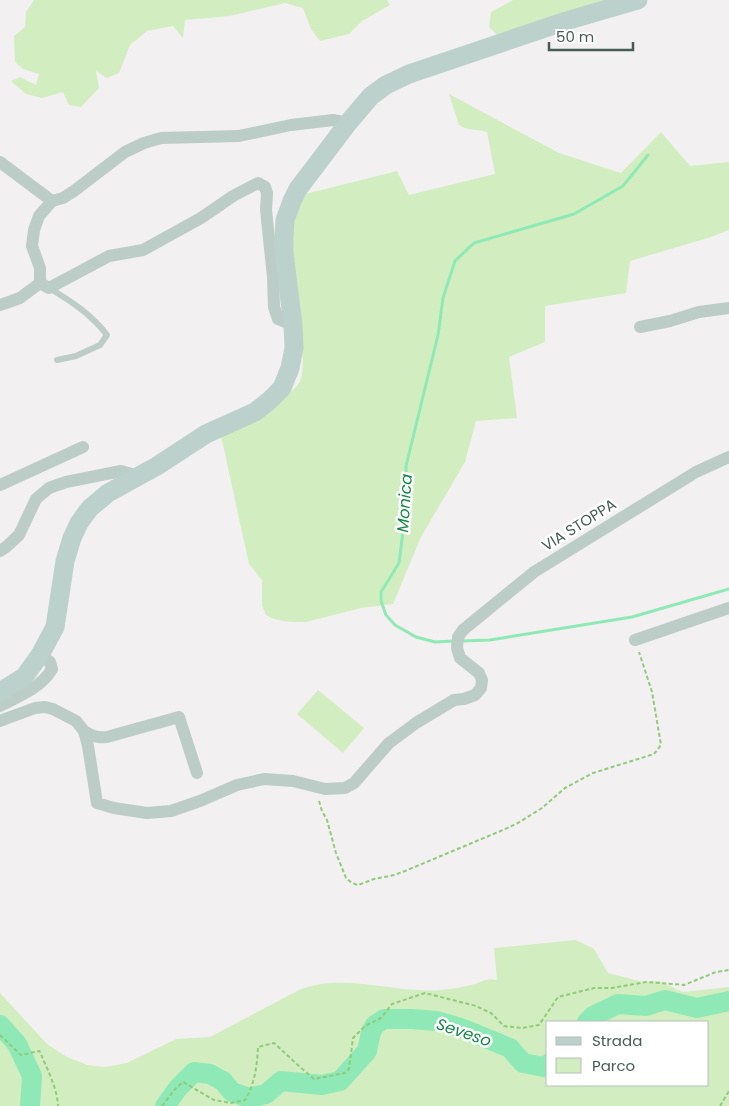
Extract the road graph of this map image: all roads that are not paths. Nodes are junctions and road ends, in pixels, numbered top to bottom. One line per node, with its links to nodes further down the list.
1 (638, 0): 2 (main road)
2 (348, 122): 4 (street); 8 (main road)
3 (0, 162): 4 (street)
4 (52, 201): 5 (street)
5 (44, 285): 6 (street); 8 (street); 10 (lane)
6 (0, 305)
7 (729, 308): 9 (street)
8 (293, 325): 13 (main road)
9 (640, 327)
10 (57, 360)
11 (83, 447): 14 (street)
12 (729, 457): 22 (street, VIA STOPPA)
13 (138, 476): 15 (street); 18 (main road)
14 (0, 485)
15 (0, 550)
16 (729, 608): 17 (street)
17 (635, 640)
18 (40, 655): 19 (main road); 20 (street)
19 (0, 692)
20 (0, 706)
21 (0, 722): 22 (street)
22 (84, 731): 23 (street)
23 (196, 773)

